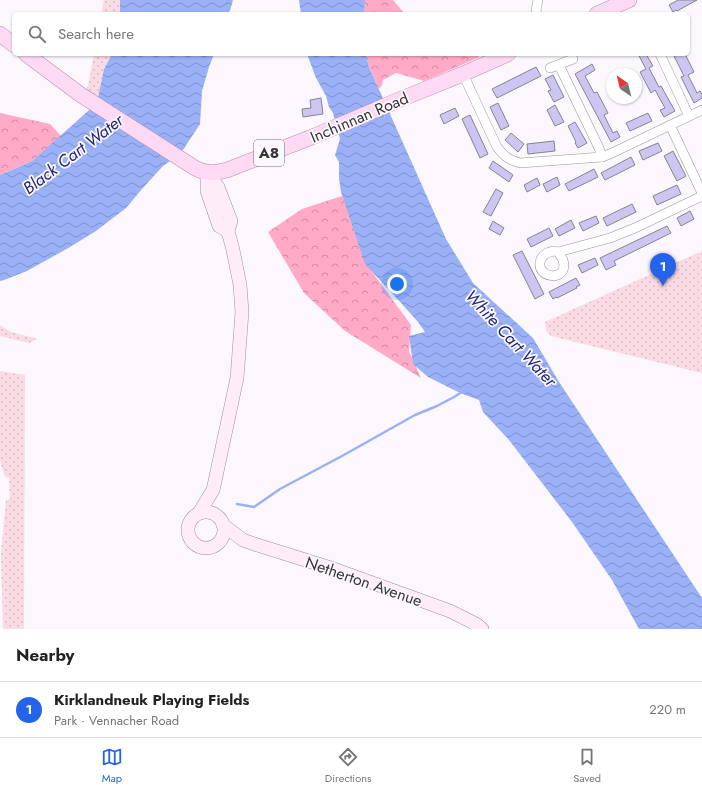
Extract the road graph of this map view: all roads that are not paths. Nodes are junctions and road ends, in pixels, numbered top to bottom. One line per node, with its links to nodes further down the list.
1 (538, 0): 3 (street)
2 (629, 0): 4 (main road)
3 (536, 12)
4 (602, 12)
5 (0, 34): 6 (main road)
6 (12, 43)
7 (29, 56): 16 (main road)
8 (504, 56): 11 (main road, Inchinnan Road / A8)
9 (661, 56): 13 (street)
10 (573, 59): 15 (street)
11 (463, 74): 15 (street); 16 (main road, Inchinnan Road / A8)
12 (702, 110): 13 (street)
13 (689, 116): 14 (street)
14 (670, 125): 15 (street); 17 (street)
15 (602, 157)
16 (207, 173): 20 (street)
17 (702, 192)
18 (702, 196): 19 (street)
19 (558, 252)
20 (212, 490): 21 (street); 22 (street)
21 (199, 513): 22 (street); 24 (street)
22 (215, 514): 23 (street)
23 (224, 525): 24 (street); 25 (street, Netherton Avenue)
24 (221, 540): 25 (street, Netherton Avenue)
25 (243, 540): 26 (street, Netherton Avenue)
26 (482, 629)

